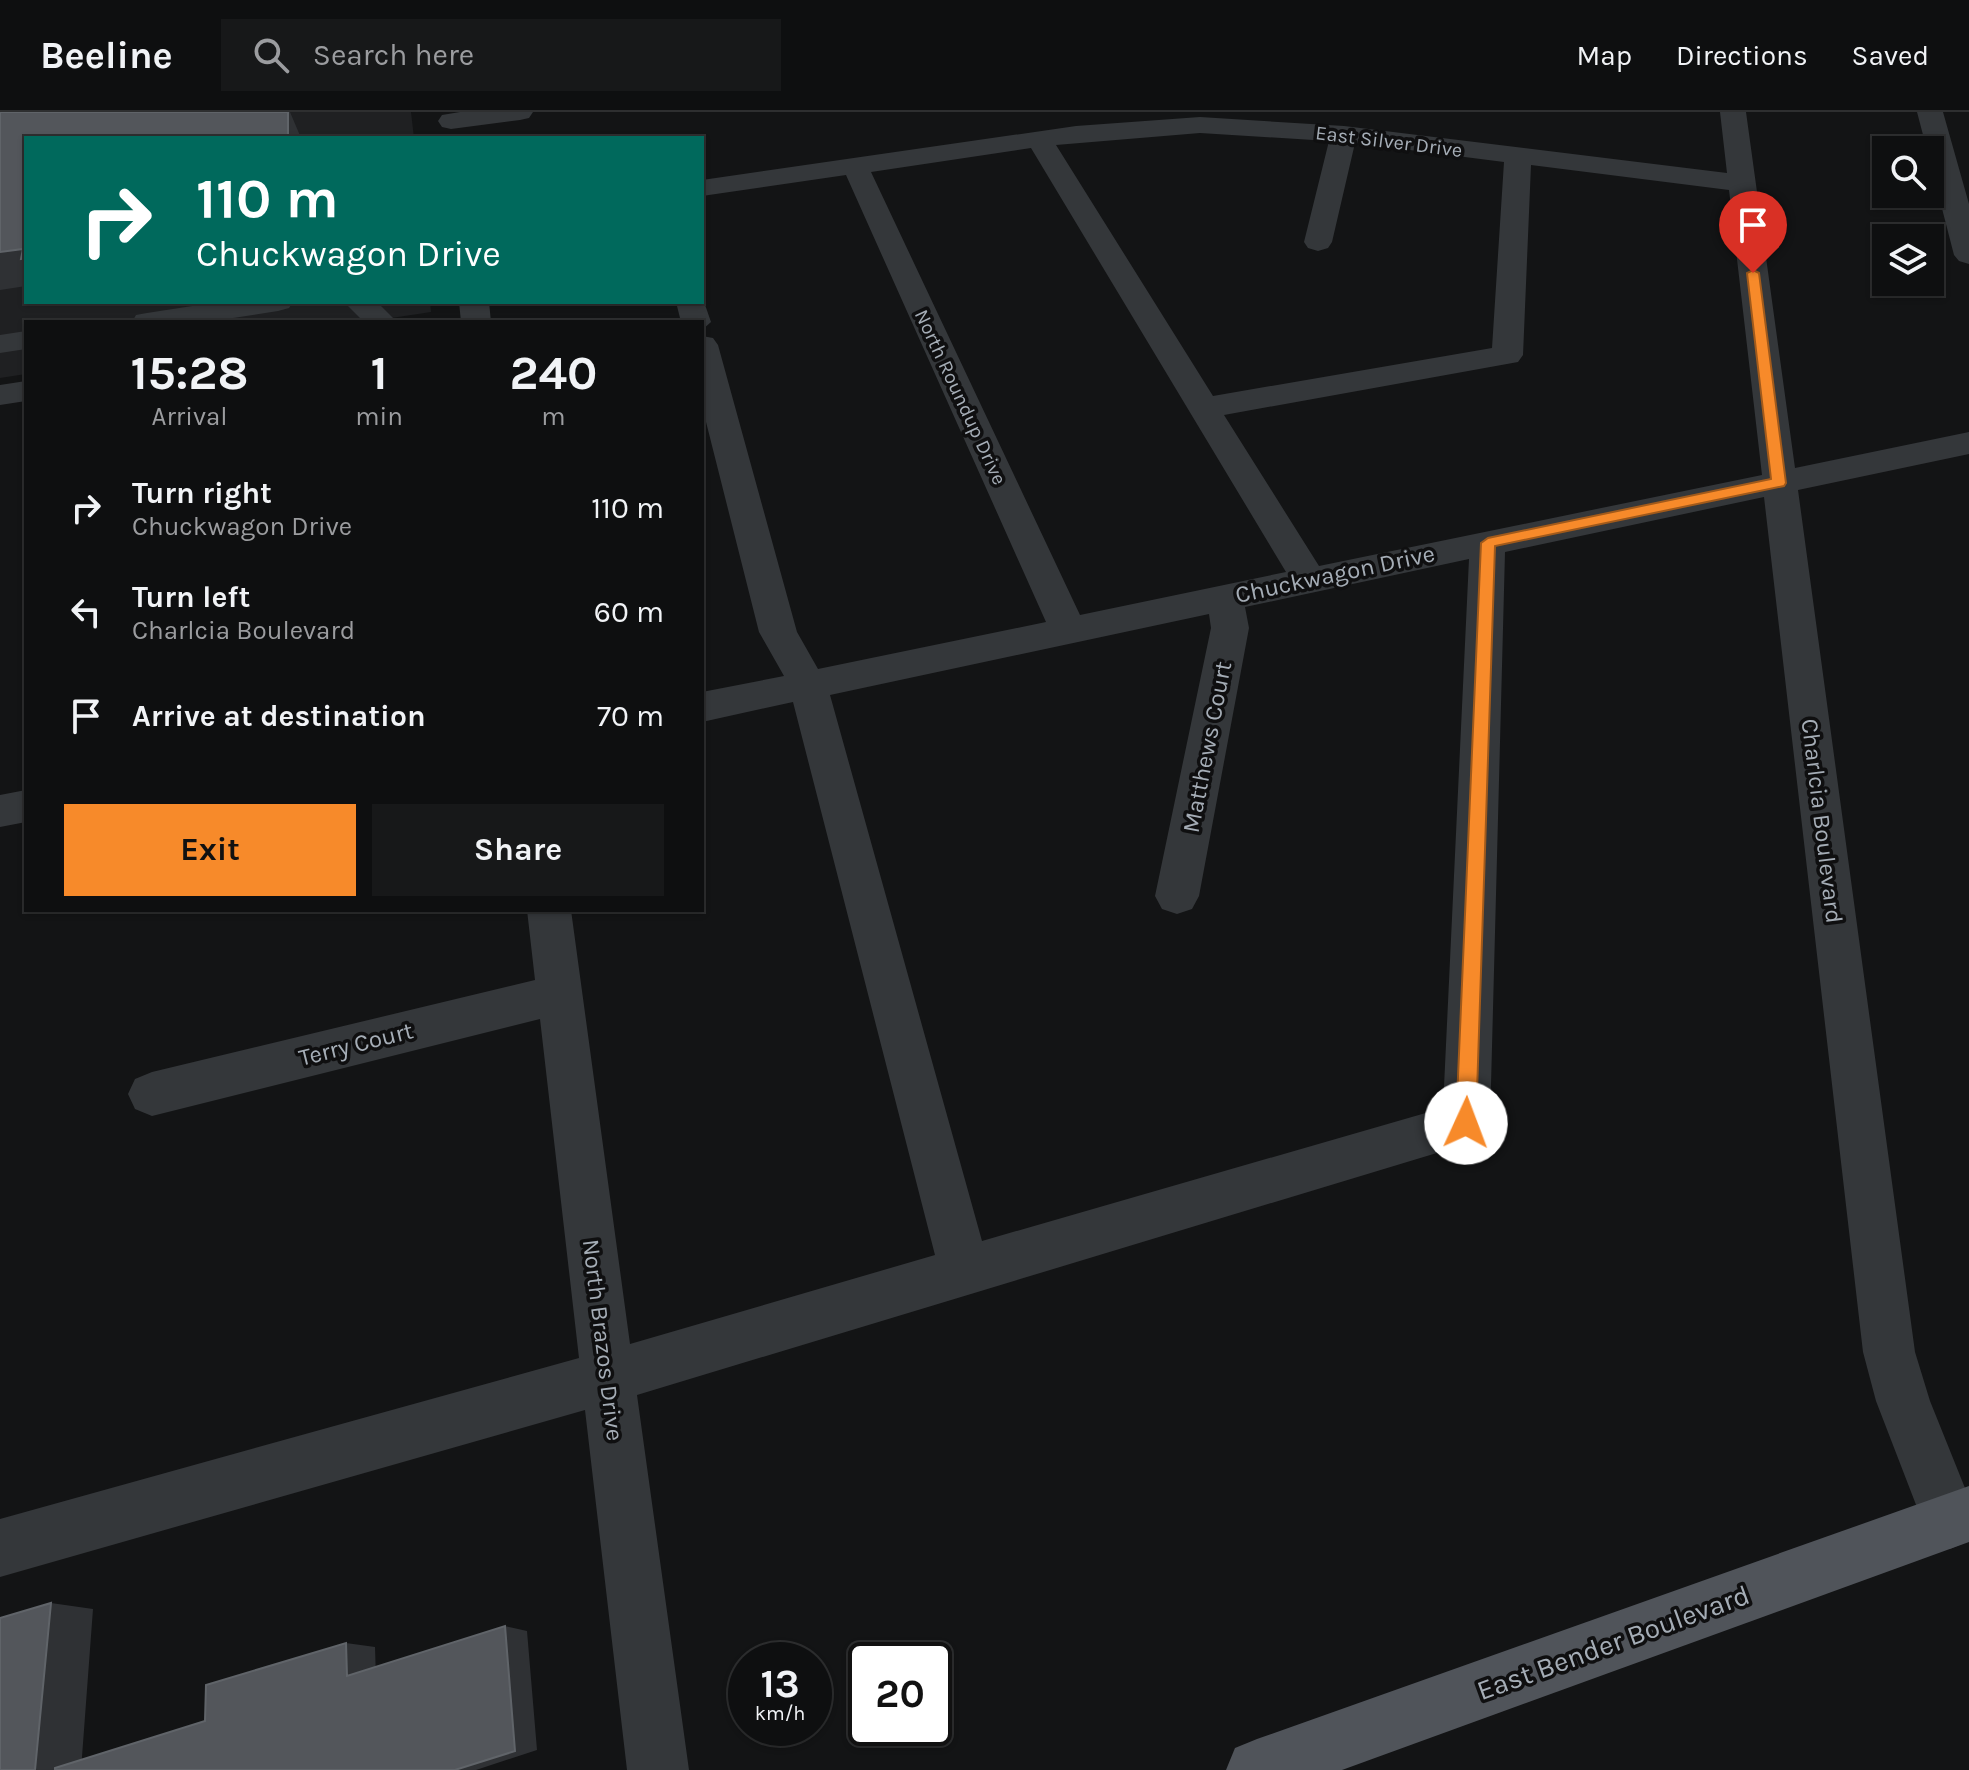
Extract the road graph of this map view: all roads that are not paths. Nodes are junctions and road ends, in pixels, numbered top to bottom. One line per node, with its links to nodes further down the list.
1 (520, 112): 4 (street)
2 (1733, 112): 9 (street, Charlcia Boulevard)
3 (1930, 112): 12 (street)
4 (451, 124)
5 (1344, 134): 6 (street, East Silver Drive); 7 (street, East Silver Drive); 11 (street)
6 (1039, 139): 8 (street, East Silver Drive); 22 (street)
7 (1518, 156): 9 (street, East Silver Drive); 22 (street)
8 (855, 166): 10 (street, East Silver Drive); 28 (street, North Roundup Drive)
9 (1742, 183): 24 (street, Charlcia Boulevard)
10 (704, 188)
11 (1318, 242)
12 (1969, 255)
13 (265, 304): 15 (street)
14 (361, 304): 16 (street)
15 (160, 320)
16 (380, 320)
17 (24, 340): 18 (street)
18 (0, 344)
19 (704, 353): 29 (street)
20 (24, 391): 21 (street)
21 (0, 395)
22 (1204, 408): 26 (street)
23 (1969, 443): 24 (street, Chuckwagon Drive)
24 (1779, 483): 25 (street, Chuckwagon Drive); 39 (street, Charlcia Boulevard)
25 (1488, 543): 26 (street, Chuckwagon Drive); 37 (street)
26 (1309, 580): 27 (street, Chuckwagon Drive)
27 (1225, 597): 28 (street, Chuckwagon Drive); 33 (street, Matthews Court)
28 (1068, 629): 29 (street, Chuckwagon Drive)
29 (808, 685): 30 (street, Chuckwagon Drive); 37 (street)
30 (704, 707)
31 (24, 806): 32 (street)
32 (0, 811)
33 (1177, 896)
34 (549, 912): 35 (street, North Brazos Drive)
35 (560, 994): 36 (street, Terry Court); 38 (street, North Brazos Drive)
36 (152, 1094)
37 (965, 1272): 38 (street)
38 (607, 1377): 40 (street); 41 (street, North Brazos Drive)
39 (1959, 1517): 42 (main road, East Bender Boulevard)
40 (0, 1548)
41 (658, 1770)
42 (1257, 1770)

